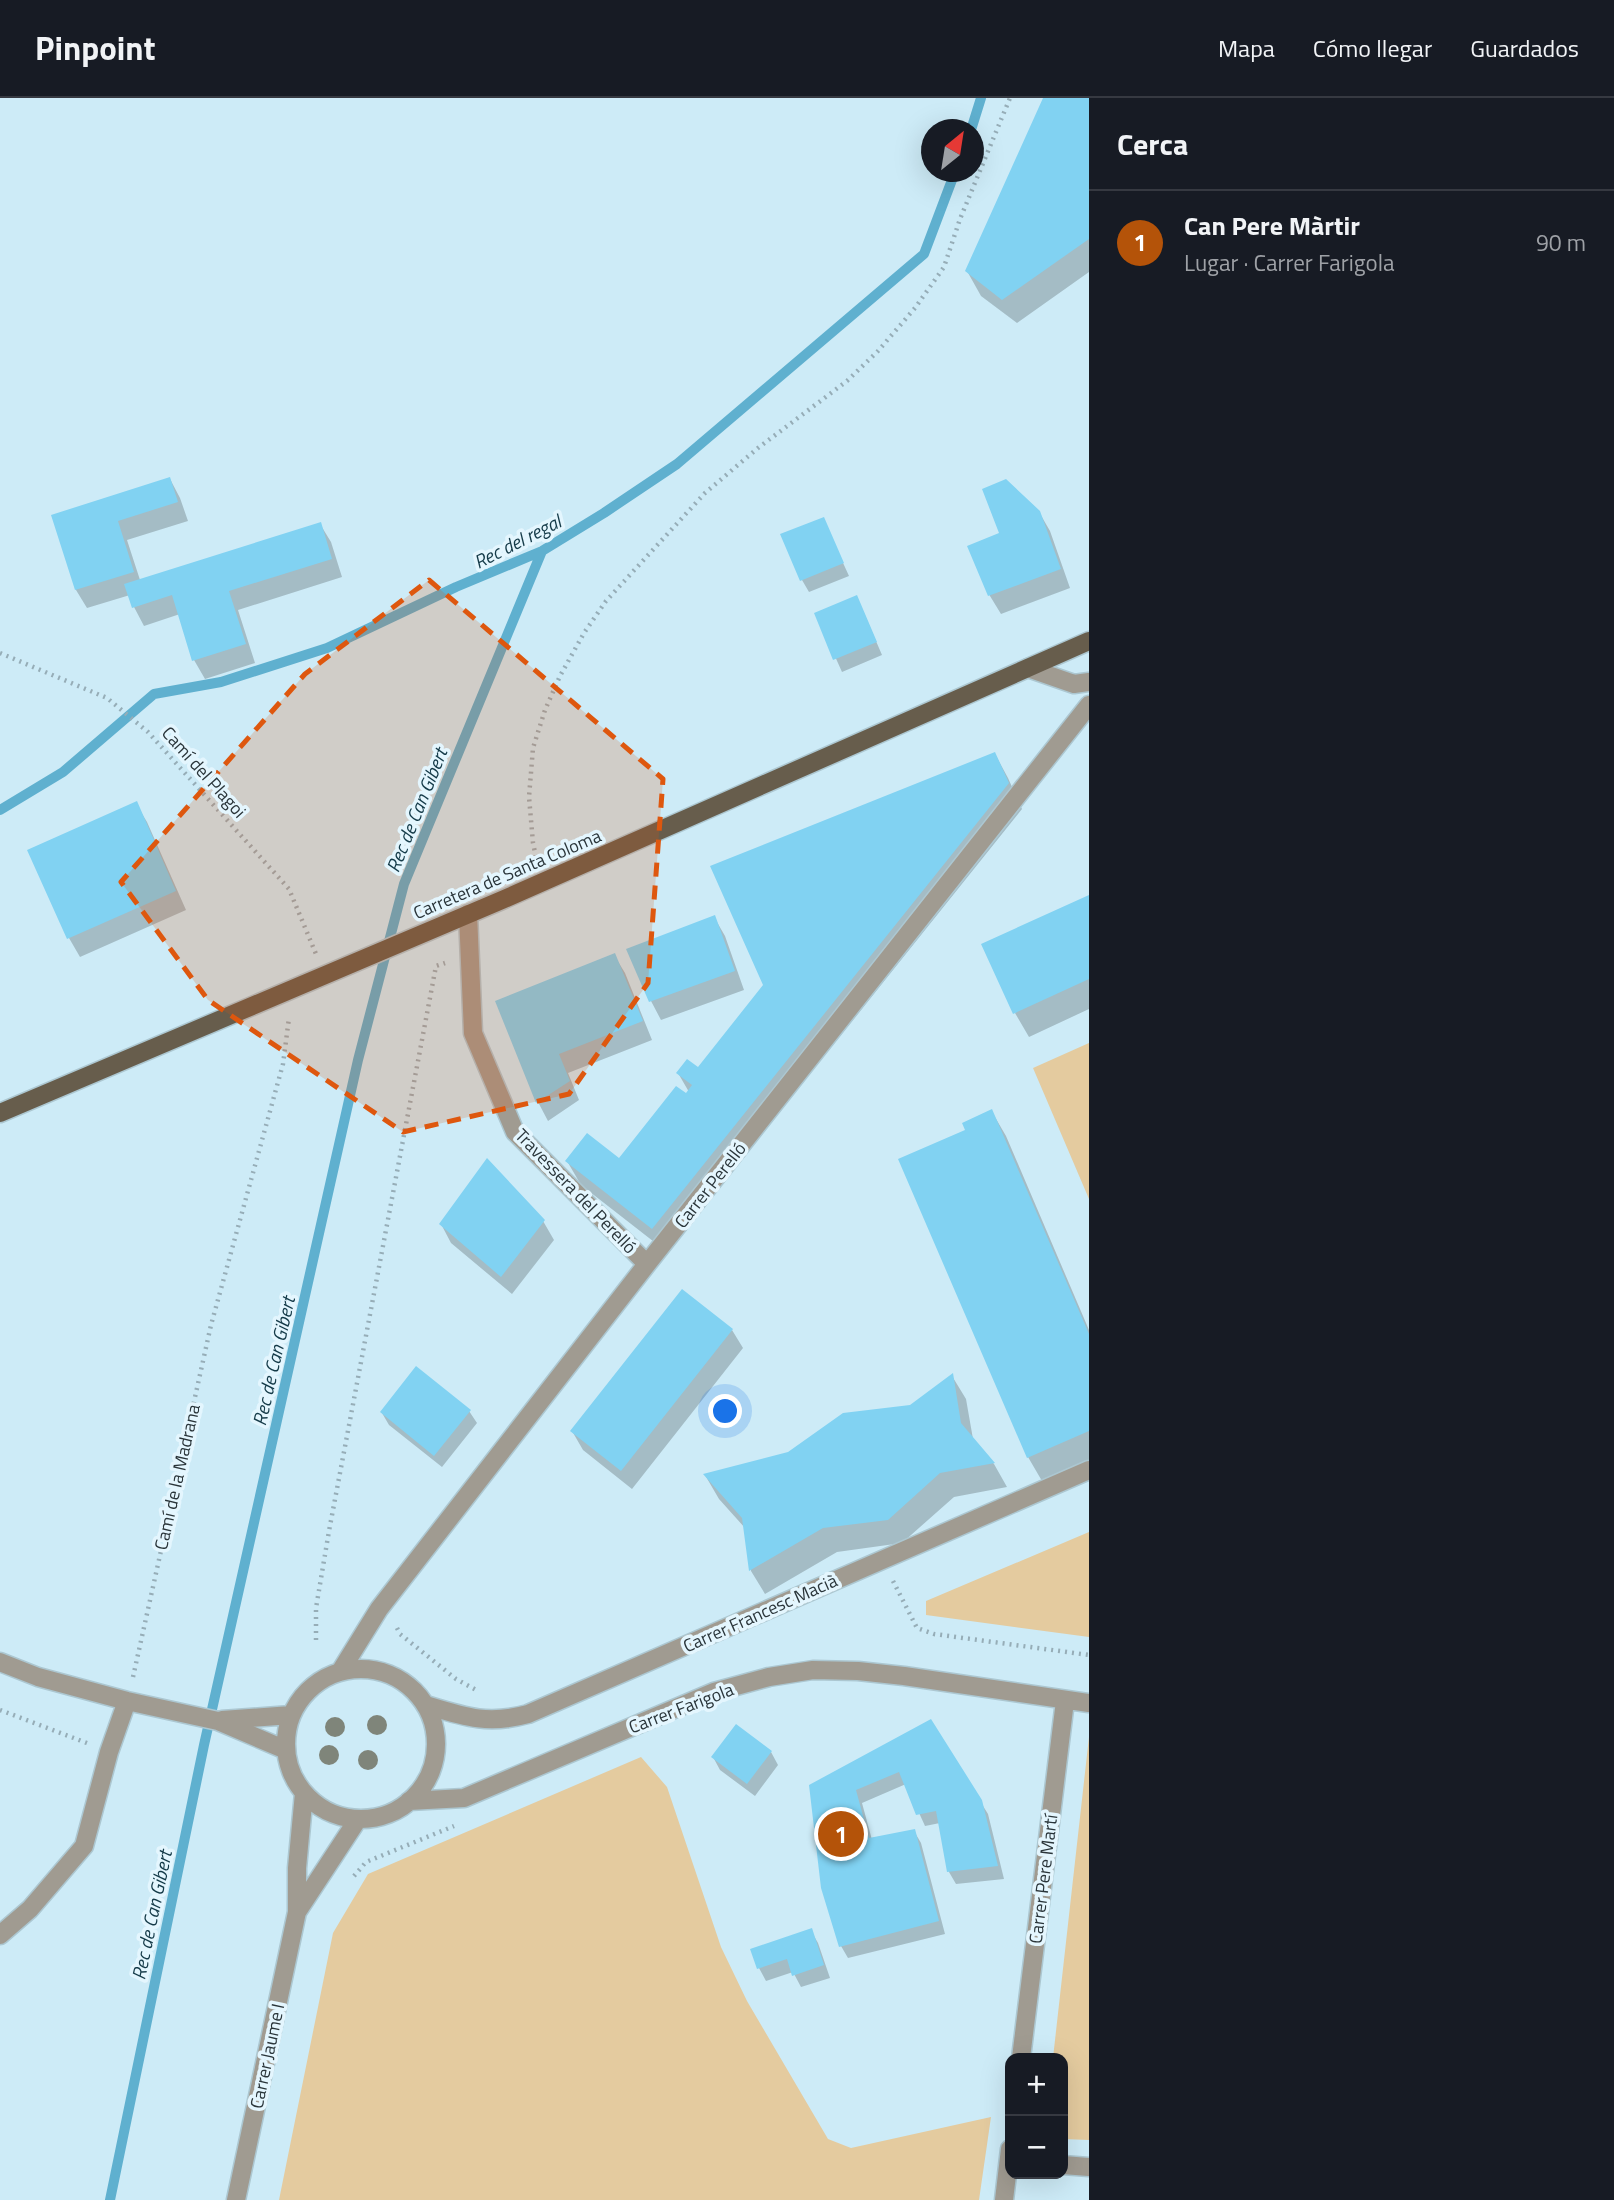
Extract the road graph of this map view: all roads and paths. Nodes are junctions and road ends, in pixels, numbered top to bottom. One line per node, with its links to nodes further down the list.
1 (1010, 98): 7 (path)
2 (1089, 641): 4 (main road, Carretera de Santa Coloma)
3 (0, 653): 10 (path, Camí del Plagoi)
4 (1028, 668): 5 (street); 7 (main road, Carretera de Santa Coloma)
5 (1089, 682)
6 (1089, 705): 13 (street, Carrer Perelló)
7 (542, 882): 8 (main road, Carretera de Santa Coloma)
8 (468, 914): 9 (street, Travessera del Perelló); 10 (main road, Carretera de Santa Coloma)
9 (470, 956): 13 (street, Travessera del Perelló); 17 (path)
10 (332, 972): 11 (main road, Carretera de Santa Coloma)
11 (293, 988): 12 (main road, Carretera de Santa Coloma); 22 (path, Camí de la Madrana)
12 (0, 1113)
13 (647, 1264): 16 (street, Carrer Perelló)
14 (1089, 1470): 27 (street, Carrer Francesc Macià)
15 (893, 1581): 18 (path)
16 (380, 1609): 20 (street, Carrer Perelló); 27 (path)
17 (316, 1640)
18 (1089, 1655)
19 (0, 1662): 22 (street)
20 (340, 1672): 24 (street); 26 (street)
21 (1065, 1700): 23 (street, Carrer Farigola); 32 (street, Carrer Farigola); 38 (street, Carrer Pere Martí)
22 (127, 1701): 28 (street); 30 (street)
23 (1089, 1703)
24 (426, 1705): 27 (street, Carrer Francesc Macià); 32 (street)
25 (0, 1710): 30 (path)
26 (291, 1715): 28 (street); 29 (street)
27 (505, 1720)
28 (218, 1721): 29 (street)
29 (286, 1749): 31 (street)
30 (110, 1752): 37 (street)
31 (304, 1793): 33 (street); 36 (street, Carrer Jaume I)
32 (410, 1801): 33 (street)
33 (358, 1819): 36 (street, Carrer Jaume I)
34 (461, 1823): 35 (path)
35 (351, 1879)
36 (297, 1912): 42 (street, Carrer Jaume I)
37 (0, 1935)
38 (1022, 2053)
39 (1068, 2165): 40 (street)
40 (1089, 2167)
41 (1007, 2179): 43 (street)
42 (236, 2200)
43 (1004, 2200)

